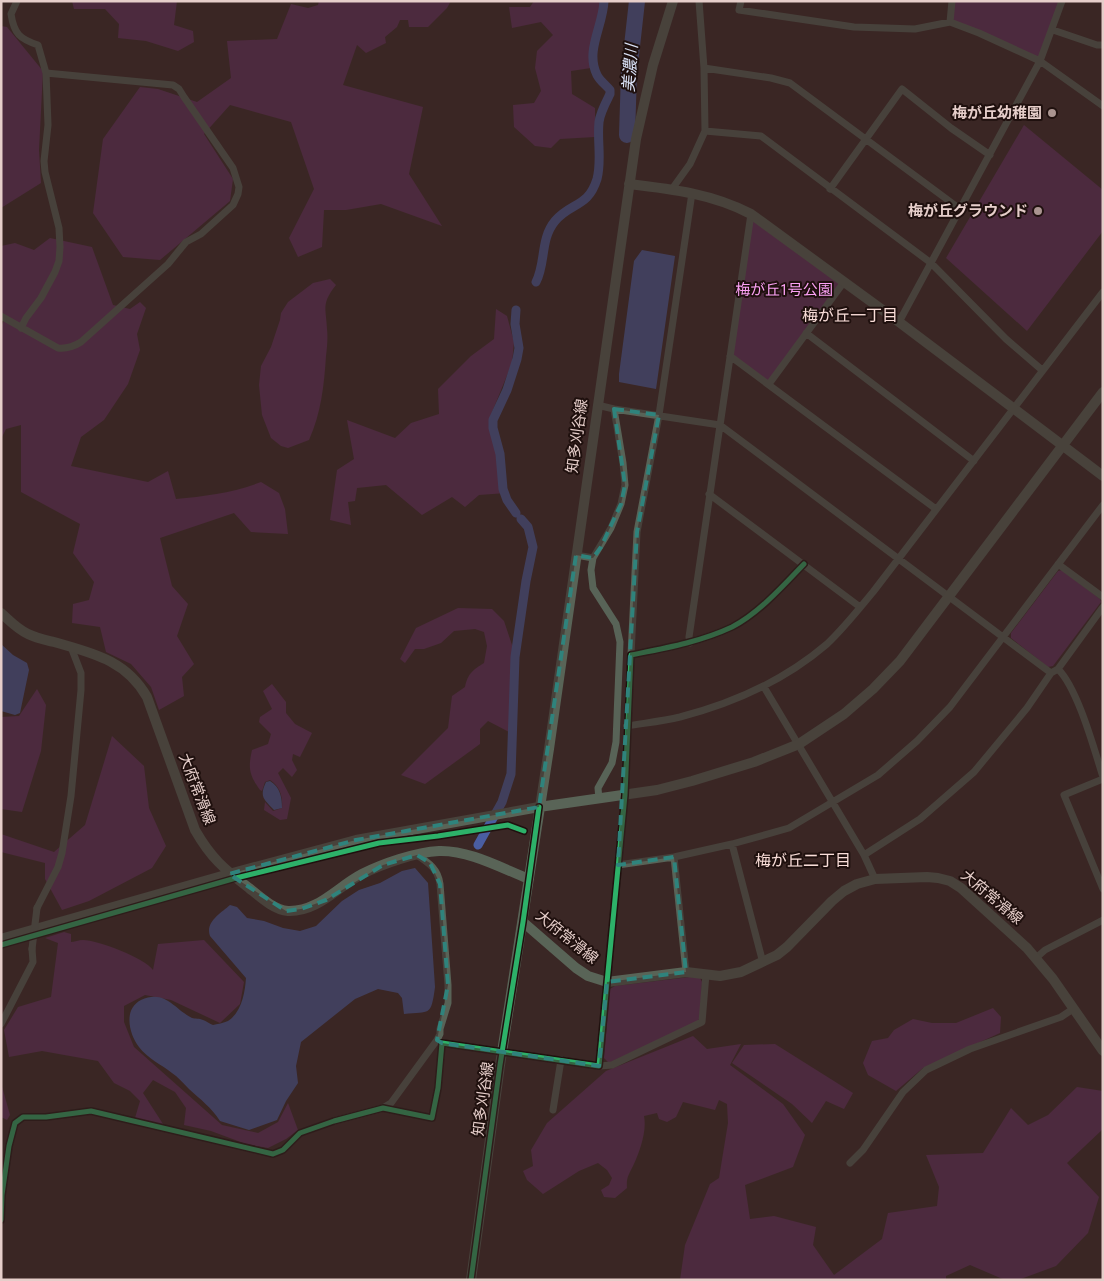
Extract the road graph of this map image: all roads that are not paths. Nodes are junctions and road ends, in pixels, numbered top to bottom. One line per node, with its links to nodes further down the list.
1 (17, 1): 12 (street)
2 (673, 1): 17 (street, 知多刈谷線)
3 (699, 1): 11 (street)
4 (741, 1): 7 (street)
5 (952, 1): 7 (street)
6 (1062, 1): 8 (street)
7 (950, 22): 10 (street)
8 (1053, 30): 9 (street); 10 (street)
9 (1103, 45)
10 (1040, 61): 13 (street); 16 (street)
11 (704, 68): 14 (street); 15 (street)
12 (46, 73): 28 (street); 28 (street)
13 (1103, 106)
14 (705, 131): 18 (street); 19 (street)
15 (866, 139): 16 (street); 19 (street); 21 (street)
16 (990, 155): 21 (street)
17 (629, 184): 18 (street); 34 (street, 知多刈谷線)
18 (672, 189): 20 (street)
19 (830, 189): 23 (street)
20 (692, 193): 22 (street); 37 (street)
21 (960, 209): 23 (street)
22 (751, 214): 24 (street); 30 (street)
23 (930, 264): 27 (street); 31 (street)
24 (844, 282): 27 (street); 29 (street)
25 (1103, 292): 31 (street)
26 (1, 316): 28 (street)
27 (899, 322): 35 (street)
28 (21, 328)
29 (806, 333): 32 (street); 40 (street)
30 (730, 356): 32 (street); 38 (street)
31 (1042, 370): 35 (street)
32 (769, 384): 44 (street)
33 (1103, 392): 39 (street)
34 (597, 405): 36 (street); 45 (street, 知多刈谷線)
35 (1014, 408): 39 (street); 40 (street)
36 (614, 409): 37 (street); 46 (street)
37 (659, 415): 38 (street); 58 (street)
38 (720, 425): 42 (street); 47 (street)
39 (1062, 445): 41 (street); 50 (street)
40 (974, 460): 44 (street)
41 (1103, 476)
42 (710, 494): 48 (street); 56 (street)
43 (1103, 505): 49 (street)
44 (936, 509): 47 (street)
45 (576, 554): 46 (street); 67 (street, 知多刈谷線)
46 (593, 558): 65 (street)
47 (899, 558): 50 (street); 52 (street)
48 (804, 564): 52 (street); 56 (street)
49 (1058, 564): 51 (street); 55 (street)
50 (949, 596): 55 (street); 62 (street)
51 (1103, 597)
52 (860, 607): 60 (street)
53 (1103, 607): 59 (street)
54 (1, 613): 57 (street, 大府常滑線)
55 (1004, 637): 59 (street); 66 (street)
56 (690, 643): 58 (street)
57 (71, 647): 73 (street, 大府常滑線); 86 (street, bridge)
58 (632, 654): 61 (street)
59 (1054, 671): 63 (street); 70 (street)
60 (764, 687): 61 (street); 62 (street)
61 (627, 726): 64 (street)
62 (799, 744): 64 (street); 66 (street)
63 (1103, 778): 76 (street)
64 (625, 795): 65 (street); 72 (street)
65 (599, 799): 67 (street)
66 (833, 802): 68 (street); 70 (street)
67 (539, 807): 73 (street); 74 (street, 知多刈谷線)
68 (732, 844): 71 (street); 81 (street)
69 (417, 855): 73 (street, 大府常滑線); 74 (street, 大府常滑線); 87 (street)
70 (864, 855): 75 (street)
71 (674, 857): 72 (street); 82 (street)
72 (618, 865): 84 (street)
73 (229, 874): 79 (street)
74 (529, 879): 78 (street, 大府常滑線)
75 (875, 879): 80 (street, 大府常滑線); 81 (street, 大府常滑線)
76 (1103, 889)
77 (1103, 920): 80 (street)
78 (523, 922): 84 (street, 大府常滑線); 89 (street, 知多刈谷線)
79 (1, 939)
80 (1036, 958): 85 (street, 大府常滑線)
81 (763, 962): 83 (street, 大府常滑線)
82 (686, 972): 83 (street, 大府常滑線); 84 (street, 大府常滑線)
83 (706, 974): 91 (street)
84 (607, 982): 91 (street)
85 (1074, 1009): 88 (street, 大府常滑線); 94 (street)
86 (1, 1024)
87 (439, 1042): 89 (street); 92 (street); 92 (street)
88 (1103, 1051)
89 (502, 1052): 90 (street); 96 (street, 知多刈谷線)
90 (561, 1060): 91 (street); 93 (street)
91 (599, 1066)
92 (383, 1108): 95 (street)
93 (552, 1110)
94 (850, 1163)
95 (1, 1220)
96 (471, 1280)

